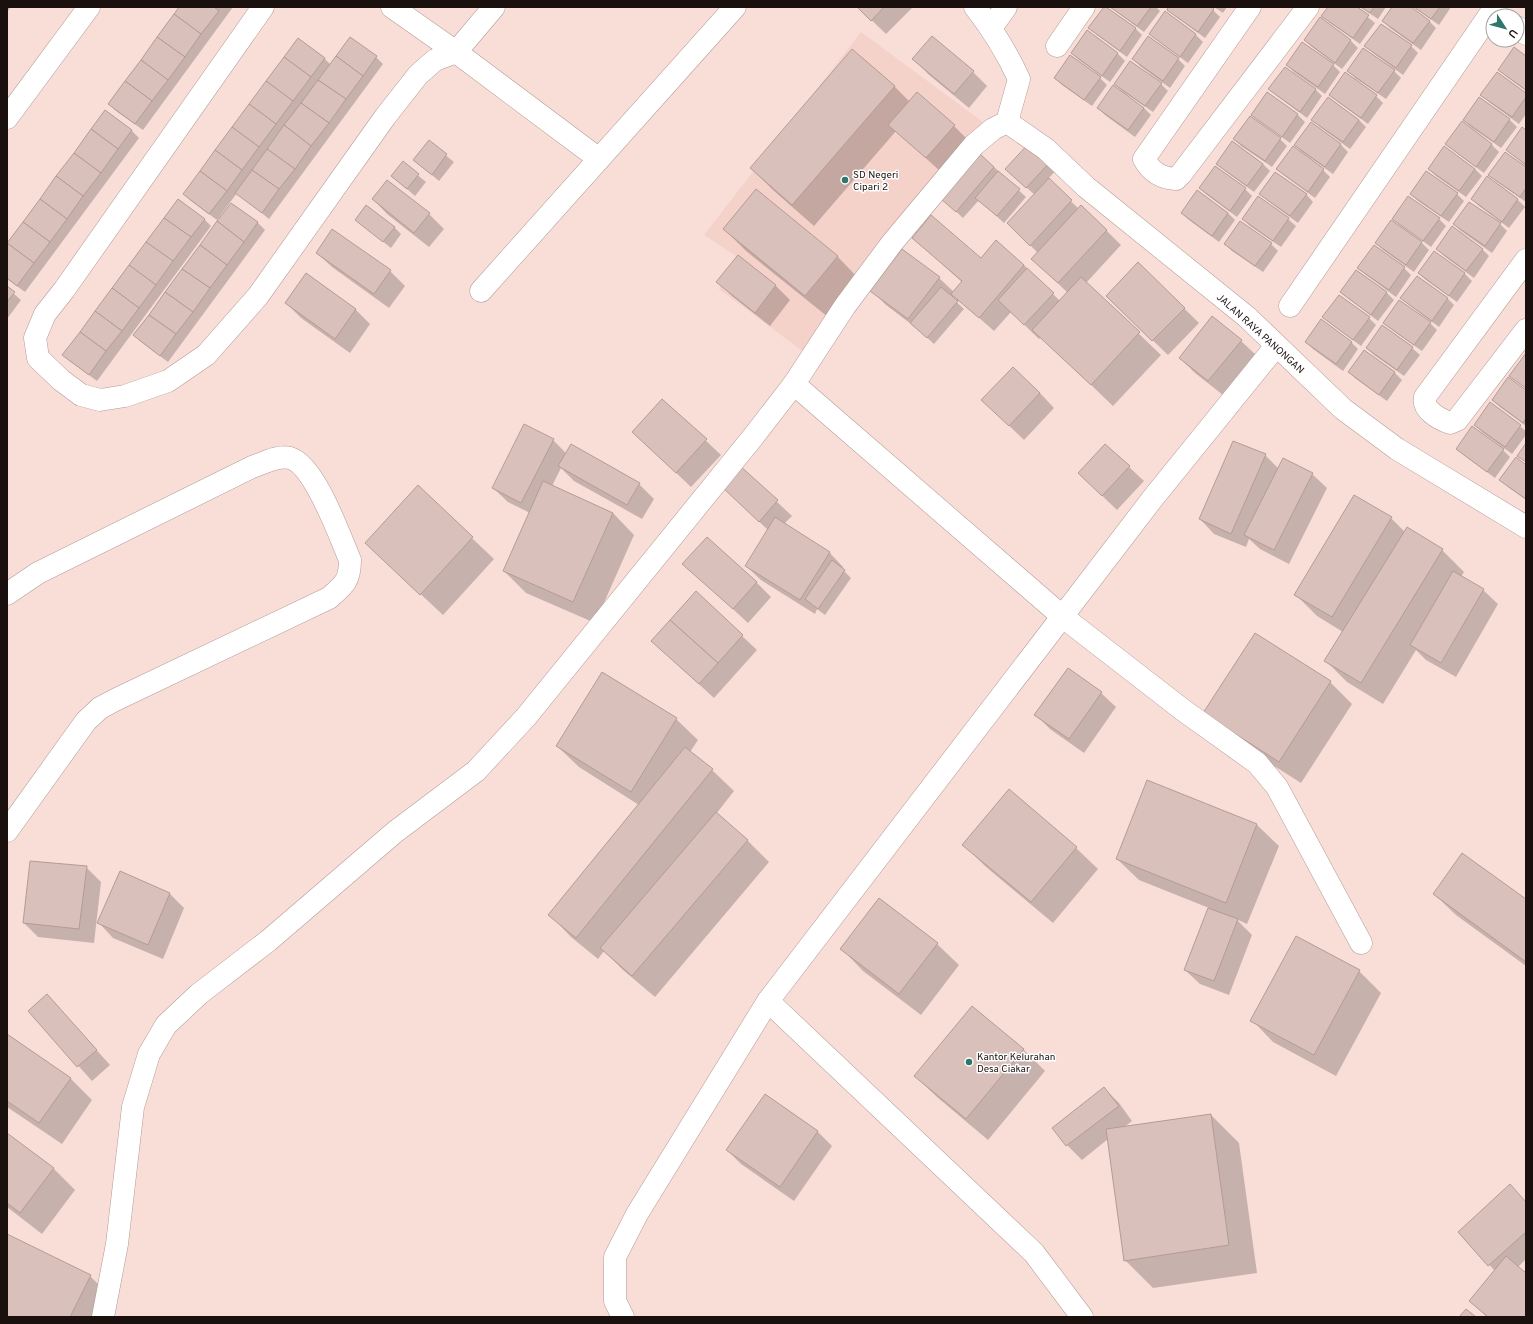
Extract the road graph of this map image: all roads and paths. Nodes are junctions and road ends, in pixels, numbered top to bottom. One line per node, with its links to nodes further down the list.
1 (89, 7): 15 (street)
2 (263, 7): 14 (street)
3 (392, 7): 14 (street)
4 (494, 7): 14 (street)
5 (735, 7): 17 (street)
6 (975, 7): 12 (street)
7 (1006, 7): 12 (street)
8 (1084, 7): 13 (street)
9 (1250, 7): 10 (street)
10 (1308, 7)
11 (1485, 23): 20 (street)
12 (991, 28): 16 (street)
13 (1057, 46)
14 (456, 52): 17 (street)
15 (7, 118)
16 (1007, 122): 22 (street, JALAN RAYA PANONGAN); 23 (street)
17 (598, 159): 19 (street)
18 (1526, 260): 21 (street)
19 (481, 291)
20 (1290, 306)
21 (1526, 330)
22 (1276, 346): 24 (street, JALAN RAYA PANONGAN); 26 (street)
23 (794, 384): 26 (street); 30 (street)
24 (1526, 527)
25 (7, 594): 27 (street)
26 (1063, 617): 28 (street); 29 (street)
27 (7, 831)
28 (1361, 943)
29 (768, 1001): 31 (street); 32 (street)
30 (103, 1317)
31 (623, 1317)
32 (1082, 1317)

